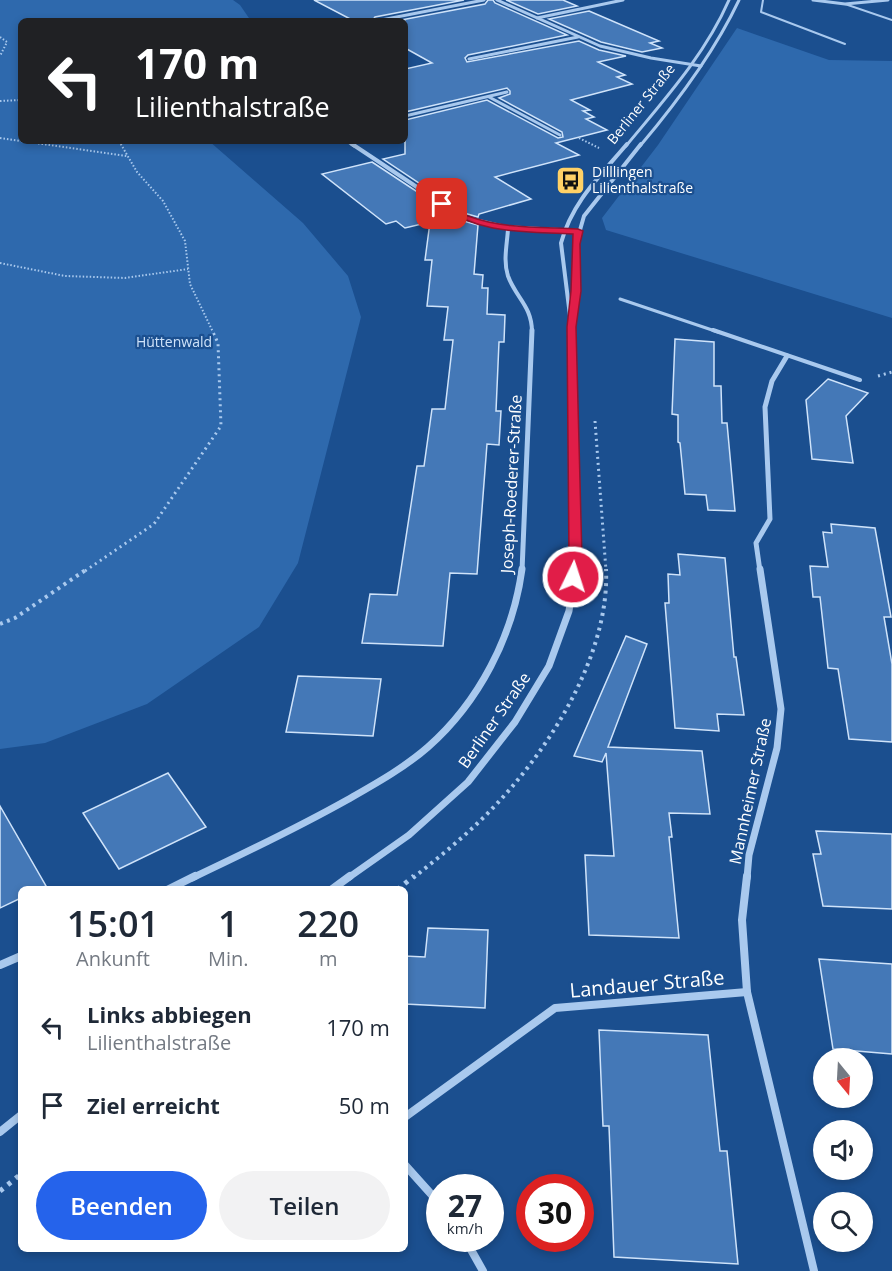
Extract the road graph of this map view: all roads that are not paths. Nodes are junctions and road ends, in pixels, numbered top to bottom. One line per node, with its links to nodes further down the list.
1 (484, 0): 12 (street)
2 (497, 0): 13 (street)
3 (623, 0): 13 (street)
4 (729, 0): 18 (street, Berliner Straße)
5 (739, 0): 19 (street, Berliner Straße)
6 (763, 0): 16 (lane)
7 (813, 0): 11 (street)
8 (867, 0): 10 (lane)
9 (888, 0): 10 (street)
10 (873, 2): 11 (street)
11 (845, 4): 14 (lane)
12 (391, 18)
13 (537, 18): 15 (street)
14 (892, 20)
15 (578, 37): 17 (street); 18 (street)
16 (845, 44)
17 (469, 59)
18 (690, 64): 19 (street); 26 (street, Berliner Straße)
19 (701, 66): 27 (street, Berliner Straße)
20 (507, 92): 21 (street)
21 (489, 97): 22 (street); 23 (street)
22 (408, 115)
23 (560, 135)
24 (352, 144): 25 (street)
25 (508, 229): 26 (street); 32 (street, Joseph-Roederer-Straße)
26 (563, 230): 27 (street); 29 (street, Berliner Straße)
27 (578, 231): 29 (street, Berliner Straße)
28 (620, 299): 30 (lane)
29 (572, 327): 33 (street, Berliner Straße)
30 (787, 356): 31 (lane); 36 (street, Mannheimer Straße)
31 (860, 380)
32 (175, 886)
33 (337, 886)
34 (18, 957): 35 (street)
35 (0, 965)
36 (747, 992): 37 (street, Landauer Straße); 44 (street, Mannheimer Straße)
37 (408, 1115)
38 (18, 1117): 39 (street)
39 (0, 1132)
40 (408, 1168): 41 (street)
41 (426, 1188)
42 (472, 1252): 43 (street)
43 (483, 1271)
44 (814, 1271)

